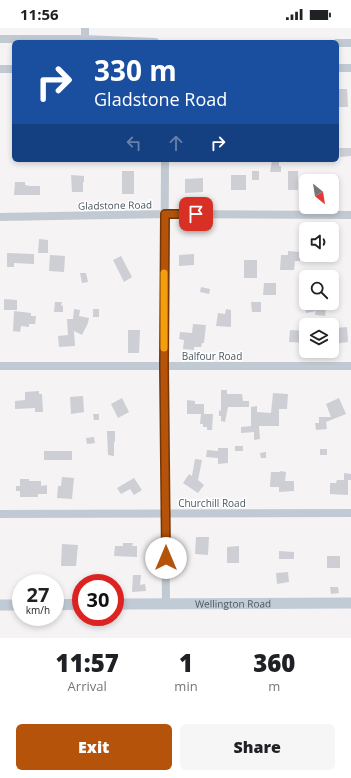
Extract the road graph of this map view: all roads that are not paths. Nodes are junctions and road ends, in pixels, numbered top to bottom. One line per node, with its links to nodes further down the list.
1 (85, 28): 3 (street)
2 (0, 39): 3 (street)
3 (85, 40)
4 (339, 43): 5 (street)
5 (351, 43)
6 (12, 68): 9 (street)
7 (339, 68): 8 (street)
8 (351, 68)
9 (0, 69)
10 (165, 162): 11 (street)
11 (165, 214): 12 (street, Gladstone Road); 13 (street, Gladstone Road); 14 (street)
12 (351, 215)
13 (0, 217)
14 (164, 365): 15 (street, Balfour Road); 16 (street, Balfour Road); 17 (street)
15 (0, 366)
16 (351, 366)
17 (166, 513): 18 (street, Churchill Road); 19 (street, Churchill Road); 22 (street)
18 (351, 513)
19 (0, 514)
20 (351, 603): 22 (main road, Wellington Road)
21 (124, 604): 22 (main road, Wellington Road)
22 (166, 604)
23 (0, 605): 24 (main road)
24 (12, 605)

